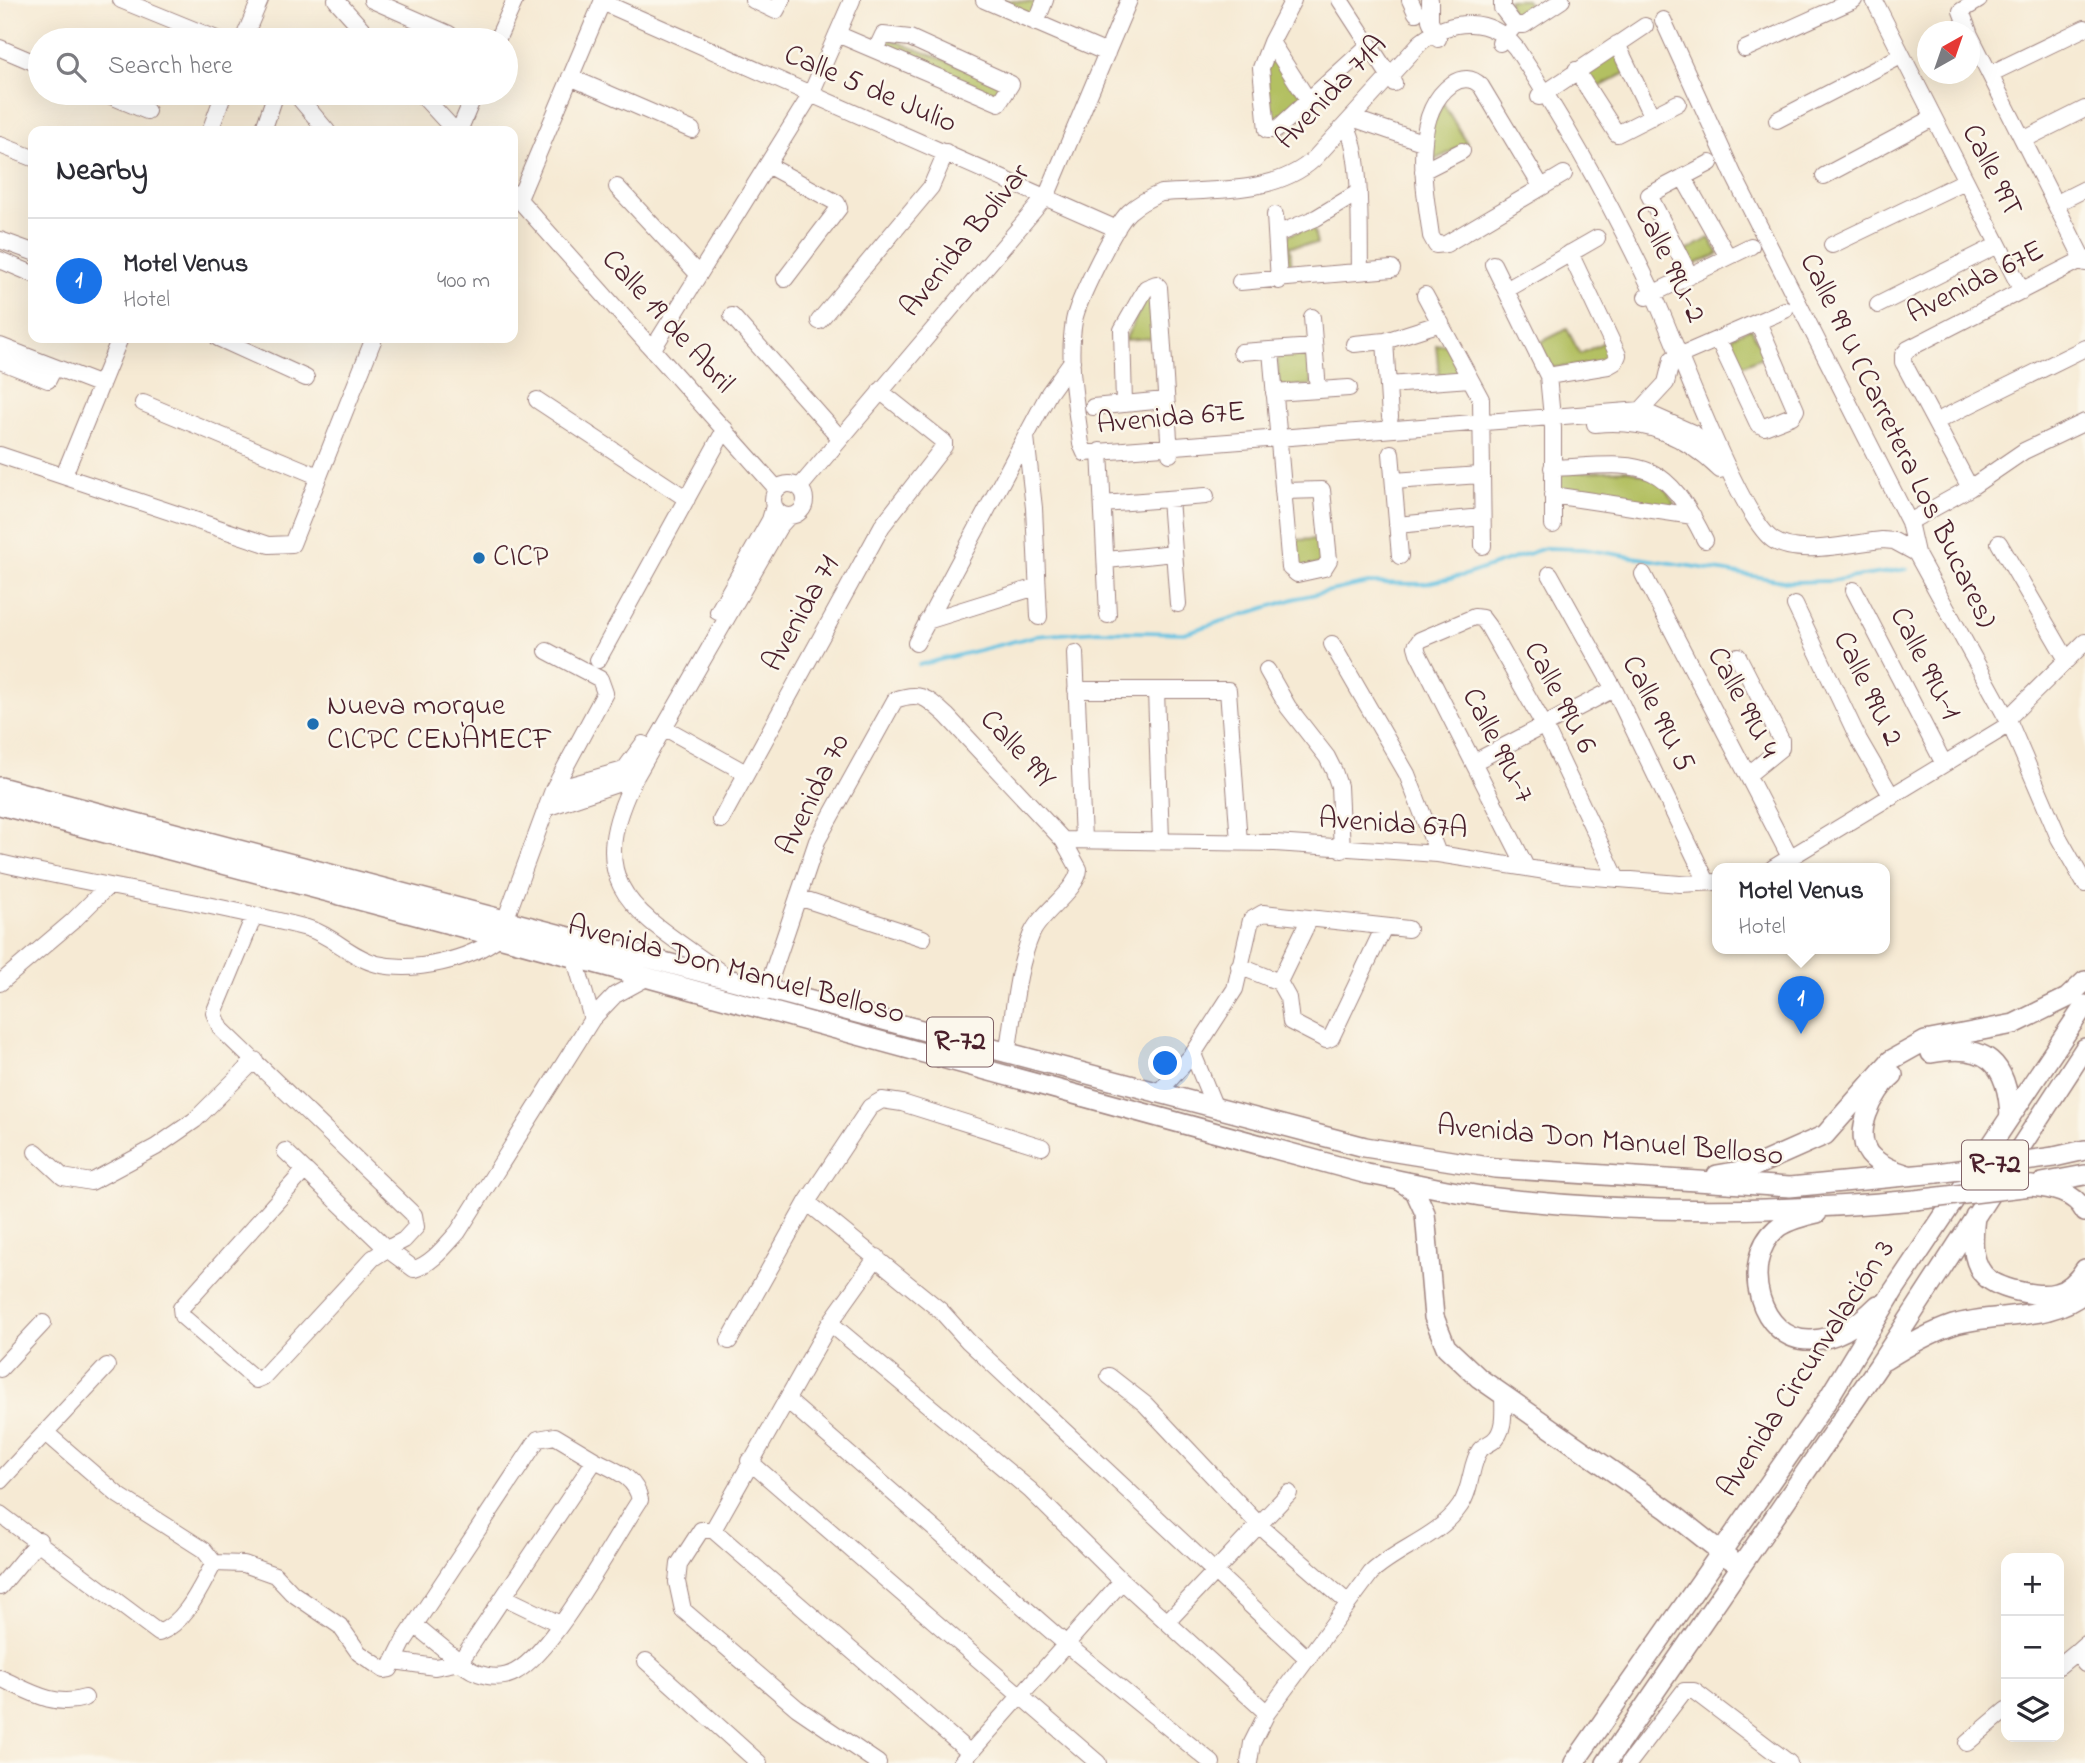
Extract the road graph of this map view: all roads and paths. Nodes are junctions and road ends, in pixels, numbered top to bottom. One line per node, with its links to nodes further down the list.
1 (121, 0): 25 (street)
2 (260, 0): 26 (street)
3 (336, 0): 27 (street)
4 (372, 0): 28 (street)
5 (515, 0): 29 (street)
6 (753, 0): 7 (street)
7 (782, 0)
8 (852, 0): 32 (street)
9 (984, 0): 23 (street)
10 (1045, 0): 23 (street)
11 (1129, 0): 40 (street, Avenida Bolivar)
12 (1293, 0): 34 (street)
13 (1340, 0): 36 (street)
14 (1430, 0): 33 (street)
15 (1502, 0): 31 (street, Calle 99U-2)
16 (1562, 0): 31 (street)
17 (1854, 0): 38 (street)
18 (1874, 0): 42 (street, Calle 99T)
19 (1979, 0): 22 (street)
20 (603, 1): 46 (street); 49 (street, Calle 5 de Julio)
21 (1662, 20): 188 (street, Calle 99 U (Carretera Los Bucares))
22 (1964, 21)
23 (1036, 23): 40 (street)
24 (1645, 26): 35 (street)
25 (190, 28)
26 (248, 28)
27 (361, 28)
28 (435, 28)
29 (503, 28)
30 (2085, 28): 45 (street)
31 (1500, 33): 33 (street); 48 (street, Calle 99U-2)
32 (837, 34): 39 (street); 49 (street)
33 (1436, 36): 47 (street, Avenida 71A)
34 (1271, 42): 50 (street); 50 (street)
35 (1617, 44): 44 (street); 60 (street)
36 (1368, 46): 47 (street); 50 (street)
37 (0, 48): 43 (street)
38 (1745, 49)
39 (876, 50): 39 (street)
40 (1107, 53): 88 (street, Avenida Bolivar)
41 (1980, 54): 45 (street)
42 (1901, 56): 61 (street, Calle 99T); 62 (street)
43 (28, 60)
44 (1576, 70): 48 (street); 60 (street)
45 (1990, 74): 70 (street)
46 (570, 77): 69 (street); 86 (street)
47 (1392, 80): 63 (street, Avenida 71A)
48 (1542, 95): 116 (street, Calle 99U-2)
49 (810, 96): 74 (street, Calle 5 de Julio); 77 (street)
50 (1308, 100)
51 (1678, 103): 60 (street)
52 (133, 105): 59 (street)
53 (221, 105): 64 (street)
54 (272, 105): 65 (street)
55 (305, 105): 66 (street)
56 (432, 105): 67 (street)
57 (469, 105): 68 (street)
58 (2085, 109): 70 (street)
59 (147, 111)
60 (1652, 117)
61 (1933, 118): 80 (street); 82 (street, Calle 99T)
62 (1777, 120)
63 (1352, 124): 71 (street); 87 (street); 92 (street, Avenida 71A)
64 (215, 126)
65 (265, 126)
66 (323, 126)
67 (452, 126)
68 (459, 126)
69 (692, 130)
70 (2023, 140): 90 (street)
71 (1422, 142): 78 (street); 83 (street)
72 (0, 145): 75 (street)
73 (1462, 151): 78 (street)
74 (946, 152): 88 (street, Calle 5 de Julio); 121 (street)
75 (28, 156)
76 (1710, 163): 81 (street)
77 (767, 165): 109 (street); 110 (street)
78 (1423, 171): 83 (street)
79 (1564, 174): 83 (street)
80 (1824, 176)
81 (1684, 177): 101 (street); 108 (street)
82 (1965, 181): 96 (street); 97 (street, Calle 99T)
83 (1541, 186)
84 (617, 187): 109 (street)
85 (2085, 189): 90 (street)
86 (518, 192)
87 (1359, 192): 93 (street); 106 (street)
88 (1047, 195): 92 (street, Calle 5 de Julio); 147 (street, Avenida Bolivar)
89 (518, 198): 131 (street, Calle 19 de Abril)
90 (2055, 204): 103 (street)
91 (1275, 215): 93 (street)
92 (1117, 229): 138 (street)
93 (1277, 234): 111 (street)
94 (1597, 238): 100 (street)
95 (0, 240): 99 (street)
96 (1832, 245)
97 (1998, 245): 114 (street, Calle 99T); 117 (street)
98 (1751, 246): 101 (street)
99 (28, 250)
100 (1570, 253): 113 (street); 140 (street)
101 (1728, 257): 108 (street)
102 (0, 260): 107 (street)
103 (2085, 260): 114 (street, Avenida 67E)
104 (1493, 264): 113 (street)
105 (1392, 269): 106 (street)
106 (1360, 271): 111 (street)
107 (28, 272)
108 (1689, 274): 116 (street)
109 (699, 275): 131 (street)
110 (785, 279)
111 (1279, 281): 112 (street)
112 (1240, 282)
113 (1506, 290): 140 (street)
114 (2022, 291): 156 (street, Avenida 67E)
115 (1425, 295): 123 (street)
116 (1649, 295): 136 (street, Calle 99U-2)
117 (1878, 305)
118 (1785, 310): 122 (street)
119 (732, 316): 162 (street)
120 (1311, 317): 132 (street)
121 (819, 321)
122 (1758, 322): 124 (street); 124 (street)
123 (1440, 323): 125 (street); 142 (street)
124 (1718, 339): 136 (street)
125 (1385, 341): 129 (street); 143 (street)
126 (118, 343): 144 (street)
127 (229, 343): 141 (street)
128 (372, 343): 173 (street)
129 (1354, 344)
130 (0, 346): 139 (street)
131 (654, 347): 160 (street, Calle 19 de Abril)
132 (1314, 347): 134 (street); 146 (street)
133 (2085, 348): 156 (street)
134 (1272, 351): 135 (street); 148 (street)
135 (1241, 352)
136 (1677, 357): 154 (street); 164 (street, Calle 99U-2); 169 (street, Calle 99U-2)
137 (0, 361): 139 (street)
138 (1072, 361): 161 (street); 168 (street)
139 (54, 368): 144 (street)
140 (1548, 376): 158 (street)
141 (306, 377)
142 (1470, 379): 143 (street); 159 (street)
143 (1388, 384): 155 (street)
144 (101, 385): 171 (street)
145 (1349, 388): 146 (street)
146 (1318, 390): 148 (street)
147 (880, 391): 162 (street, Avenida Bolivar); 226 (street, Avenida 71)
148 (1275, 393): 163 (street)
149 (537, 400): 181 (street)
150 (1165, 400): 152 (street); 152 (street); 165 (street)
151 (143, 403): 173 (street)
152 (1124, 403): 153 (street)
153 (1093, 407)
154 (1641, 410): 158 (street, Avenida 67E); 164 (street, Avenida 67E)
155 (1390, 417)
156 (1935, 422): 176 (street)
157 (2085, 422): 176 (street)
158 (1553, 423): 159 (street, Avenida 67E); 169 (street, Avenida 67E); 170 (street)
159 (1481, 427): 163 (street, Avenida 67E); 172 (street)
160 (725, 429): 177 (street, Calle 19 de Abril); 181 (street)
161 (1026, 437): 200 (street); 206 (street)
162 (840, 438): 175 (street, Avenida Bolivar)
163 (1280, 442): 165 (street, Avenida 67E); 178 (street)
164 (1709, 445): 169 (street, Calle 99U-2)
165 (1169, 452): 168 (street, Avenida 67E)
166 (1391, 453): 174 (street)
167 (0, 455): 171 (street)
168 (1096, 455): 183 (street)
169 (1723, 465): 195 (street, Calle 99U-2)
170 (1552, 468): 179 (street); 186 (street)
171 (64, 475): 173 (street)
172 (1480, 475): 174 (street); 187 (street)
173 (317, 476)
174 (1394, 481): 190 (street)
175 (799, 488): 177 (street); 185 (street)
176 (1970, 488): 188 (street)
177 (777, 489): 184 (street)
178 (1283, 491): 178 (street)
179 (1552, 495): 186 (street); 189 (street)
180 (1206, 496): 182 (street)
181 (687, 499): 214 (street)
182 (1170, 499): 183 (street); 194 (street)
183 (1103, 504): 197 (street)
184 (774, 506): 185 (street); 230 (street)
185 (789, 516): 222 (street)
186 (1693, 516): 191 (street)
187 (1482, 517): 190 (street); 193 (street)
188 (1909, 522): 195 (street, Calle 99 U (Carretera Los Bucares))
189 (1553, 525)
190 (1397, 526): 196 (street)
191 (1705, 540)
192 (1999, 543): 215 (street)
193 (1483, 546)
194 (1174, 553): 197 (street); 202 (street)
195 (1916, 553): 221 (street, Calle 99 U (Carretera Los Bucares))
196 (1400, 556)
197 (1107, 560): 204 (street)
198 (1550, 574): 217 (street, Calle 99U 5)
199 (1643, 574): 227 (street, Calle 99U 4)
200 (1036, 587): 205 (street); 206 (street)
201 (1854, 590): 225 (street, Calle 99U-1)
202 (1178, 604)
203 (1795, 605): 231 (street, Calle 99U 2)
204 (1108, 615)
205 (1038, 617)
206 (927, 621): 208 (street)
207 (2085, 642): 215 (street)
208 (916, 643)
209 (1332, 644): 240 (street)
210 (547, 651): 230 (street)
211 (1074, 653): 218 (street)
212 (1418, 653): 223 (street, Calle 99U 6); 224 (street, Calle 99U-7)
213 (1738, 656): 227 (street)
214 (598, 660)
215 (2067, 660): 221 (street)
216 (1266, 670): 239 (street)
217 (1614, 689): 223 (street); 246 (street, Calle 99U 5)
218 (1076, 690): 219 (street); 235 (street)
219 (1156, 690): 237 (street); 238 (street)
220 (928, 699): 236 (street, Calle 99Y); 249 (street, Avenida 70)
221 (2008, 722): 225 (street); 247 (street, Calle 99 U (Carretera Los Bucares))
222 (664, 727): 226 (street); 228 (street)
223 (1545, 727): 224 (street); 245 (street, Calle 99U 6)
224 (1474, 762): 244 (street, Calle 99U-7)
225 (1944, 764): 231 (street)
226 (746, 773): 234 (street, Avenida 71)
227 (1749, 774): 241 (street, Calle 99U 4)
228 (635, 778): 233 (street); 262 (street)
229 (0, 788): 254 (main road, Avenida Don Manuel Belloso / R-72)
230 (553, 790): 233 (street)
231 (1892, 797): 241 (street)
232 (0, 805): 254 (main road, Avenida Don Manuel Belloso / R-72)
233 (546, 808): 254 (street)
234 (720, 820)
235 (1083, 839): 236 (street, Avenida 67A); 237 (street, Avenida 67A)
236 (1063, 840): 267 (street, Calle 99Y)
237 (1161, 841): 238 (street, Avenida 67A)
238 (1239, 842): 239 (street, Avenida 67A)
239 (1342, 850): 240 (street, Avenida 67A)
240 (1438, 854): 244 (street, Avenida 67A)
241 (1791, 859): 243 (street)
242 (0, 863): 248 (street)
243 (1783, 863)
244 (1525, 865): 245 (street, Avenida 67A)
245 (1617, 878): 246 (street, Avenida 67A)
246 (1712, 882)
247 (2085, 884)
248 (106, 888): 250 (street); 261 (street)
249 (798, 897): 255 (street); 263 (street, Avenida 70)
250 (254, 916): 254 (street); 269 (street)
251 (1309, 920): 252 (street); 257 (street); 260 (street)
252 (1384, 927): 253 (street); 260 (street)
253 (1408, 929)
254 (501, 930): 256 (main road, Avenida Don Manuel Belloso / R-72); 262 (main road, Avenida Don Manuel Belloso / R-72)
255 (923, 938)
256 (575, 959): 258 (main road, Avenida Don Manuel Belloso / R-72); 265 (street)
257 (1239, 966): 260 (street); 268 (street)
258 (648, 977): 265 (street); 280 (main road, Avenida Don Manuel Belloso / R-72)
259 (2085, 981): 281 (main road)
260 (1279, 982)
261 (0, 983)
262 (737, 984): 263 (main road, Avenida Don Manuel Belloso / R-72)
263 (766, 992): 267 (main road, Avenida Don Manuel Belloso / R-72)
264 (2085, 1005): 272 (main road, Avenida Circunvalación 3)
265 (592, 1019): 289 (street)
266 (2085, 1048): 288 (main road, Avenida Circunvalación 3)
267 (1007, 1054): 270 (main road, Avenida Don Manuel Belloso / R-72)
268 (1193, 1054): 270 (street); 271 (street)
269 (255, 1060): 276 (street); 289 (street)
270 (1157, 1094): 271 (main road, Avenida Don Manuel Belloso / R-72)
271 (1215, 1108): 281 (main road, Avenida Don Manuel Belloso / R-72)
272 (2010, 1117): 279 (main road); 292 (main road, Avenida Circunvalación 3)
273 (1042, 1147): 285 (street)
274 (2085, 1150): 279 (main road, Avenida Don Manuel Belloso / R-72, bridge)
275 (285, 1151): 277 (street)
276 (36, 1153)
277 (305, 1170): 289 (street); 289 (street)
278 (2085, 1175): 282 (main road, Avenida Don Manuel Belloso / R-72)
279 (1916, 1177): 281 (main road, Avenida Don Manuel Belloso / R-72)
280 (1397, 1179): 286 (main road, Avenida Don Manuel Belloso / R-72); 301 (main road)
281 (1678, 1181)
282 (2055, 1181): 283 (main road, R-72); 284 (main road, Avenida Don Manuel Belloso / R-72)
283 (2085, 1182)
284 (2031, 1186): 286 (main road, Avenida Don Manuel Belloso / R-72, bridge); 287 (main road)
285 (807, 1202): 290 (street); 296 (street)
286 (1836, 1207): 292 (main road)
287 (2085, 1212)
288 (1975, 1213): 291 (main road); 297 (main road, Avenida Circunvalación 3)
289 (387, 1249)
290 (877, 1257): 294 (street); 315 (street)
291 (2085, 1269)
292 (1894, 1290): 312 (main road, Avenida Circunvalación 3)
293 (2085, 1292): 297 (main road)
294 (830, 1323): 302 (street); 316 (street)
295 (43, 1324): 299 (street)
296 (729, 1341)
297 (1878, 1364): 314 (main road, Avenida Circunvalación 3)
298 (107, 1366): 303 (street)
299 (0, 1369)
300 (1109, 1376): 309 (street)
301 (1503, 1395): 312 (main road); 319 (street)
302 (787, 1400): 305 (street); 323 (street)
303 (45, 1432): 306 (street); 313 (street)
304 (595, 1460): 318 (street); 321 (street); 322 (street)
305 (749, 1461): 310 (street); 332 (street)
306 (0, 1481)
307 (1289, 1493): 309 (street)
308 (0, 1514): 311 (street)
309 (1260, 1525): 315 (street); 319 (street)
310 (713, 1530): 336 (street); 338 (street)
311 (39, 1541): 313 (street); 317 (street)
312 (1721, 1552): 314 (main road); 342 (main road, Avenida Circunvalación 3)
313 (214, 1563): 326 (street)
314 (1740, 1565): 343 (main road, Avenida Circunvalación 3)
315 (1215, 1573): 320 (street); 325 (street)
316 (1122, 1581): 320 (street); 323 (street)
317 (0, 1587)
318 (504, 1597): 321 (street); 328 (street)
319 (1347, 1602): 325 (street)
320 (1167, 1622): 333 (street)
321 (560, 1624): 328 (street)
322 (415, 1625): 326 (street); 328 (street)
323 (1066, 1644): 332 (street); 340 (street)
324 (2082, 1653): 329 (street)
325 (1308, 1659): 333 (street)
326 (396, 1661): 328 (street)
327 (646, 1661): 337 (street)
328 (460, 1662)
329 (2064, 1663)
330 (0, 1678): 331 (street)
331 (85, 1698)
332 (1020, 1698): 336 (street); 339 (street)
333 (1267, 1713): 341 (street)
334 (2001, 1714): 335 (street)
335 (1967, 1743)
336 (965, 1758)
337 (760, 1763)
338 (878, 1763)
339 (1098, 1763)
340 (1212, 1763)
341 (1249, 1763)
342 (1574, 1763)
343 (1606, 1763)
344 (1629, 1763): 345 (street)
345 (1790, 1763)

